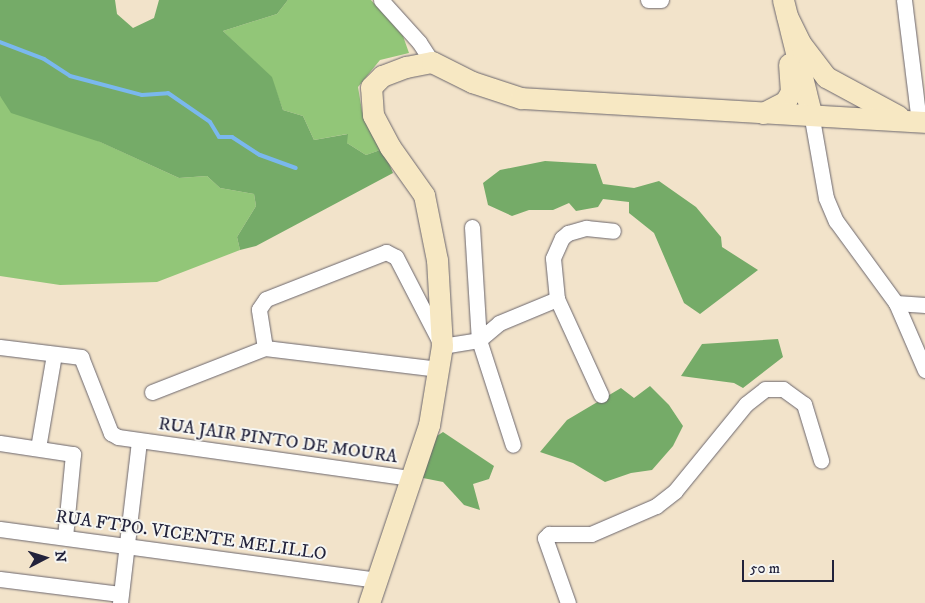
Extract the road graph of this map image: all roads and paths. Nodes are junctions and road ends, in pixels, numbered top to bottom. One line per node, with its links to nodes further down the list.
1 (381, 0): 6 (street)
2 (648, 0): 3 (street)
3 (661, 0)
4 (904, 0): 9 (street)
5 (785, 8): 7 (main road); 8 (main road); 9 (main road)
6 (432, 62): 7 (main road); 16 (main road)
7 (763, 113): 8 (main road)
8 (810, 113): 9 (main road); 13 (street)
9 (920, 121)
10 (472, 227): 15 (street)
11 (613, 231): 12 (street)
12 (557, 300): 15 (street); 23 (street)
13 (896, 303): 14 (street); 21 (street)
14 (925, 305)
15 (479, 340): 16 (street); 26 (street)
16 (442, 346): 18 (street); 20 (main road)
17 (0, 347): 19 (street)
18 (265, 348): 20 (street); 22 (street)
19 (54, 354): 24 (street, RUA JAIR PINTO DE MOURA); 27 (street)
20 (439, 370): 29 (main road)
21 (925, 370)
22 (152, 392)
23 (601, 395)
24 (139, 442): 29 (street, RUA JAIR PINTO DE MOURA); 32 (street)
25 (0, 443): 27 (street)
26 (512, 445)
27 (38, 448): 31 (street)
28 (821, 460): 37 (street)
29 (411, 478): 34 (main road)
30 (0, 530): 31 (street, RUA FTPO. VICENTE MELILLO)
31 (65, 538): 32 (street, RUA FTPO. VICENTE MELILLO)
32 (126, 545): 34 (street, RUA FTPO. VICENTE MELILLO); 35 (street)
33 (0, 579): 35 (street)
34 (376, 580): 36 (main road)
35 (120, 599)
36 (369, 603)
37 (568, 603)

